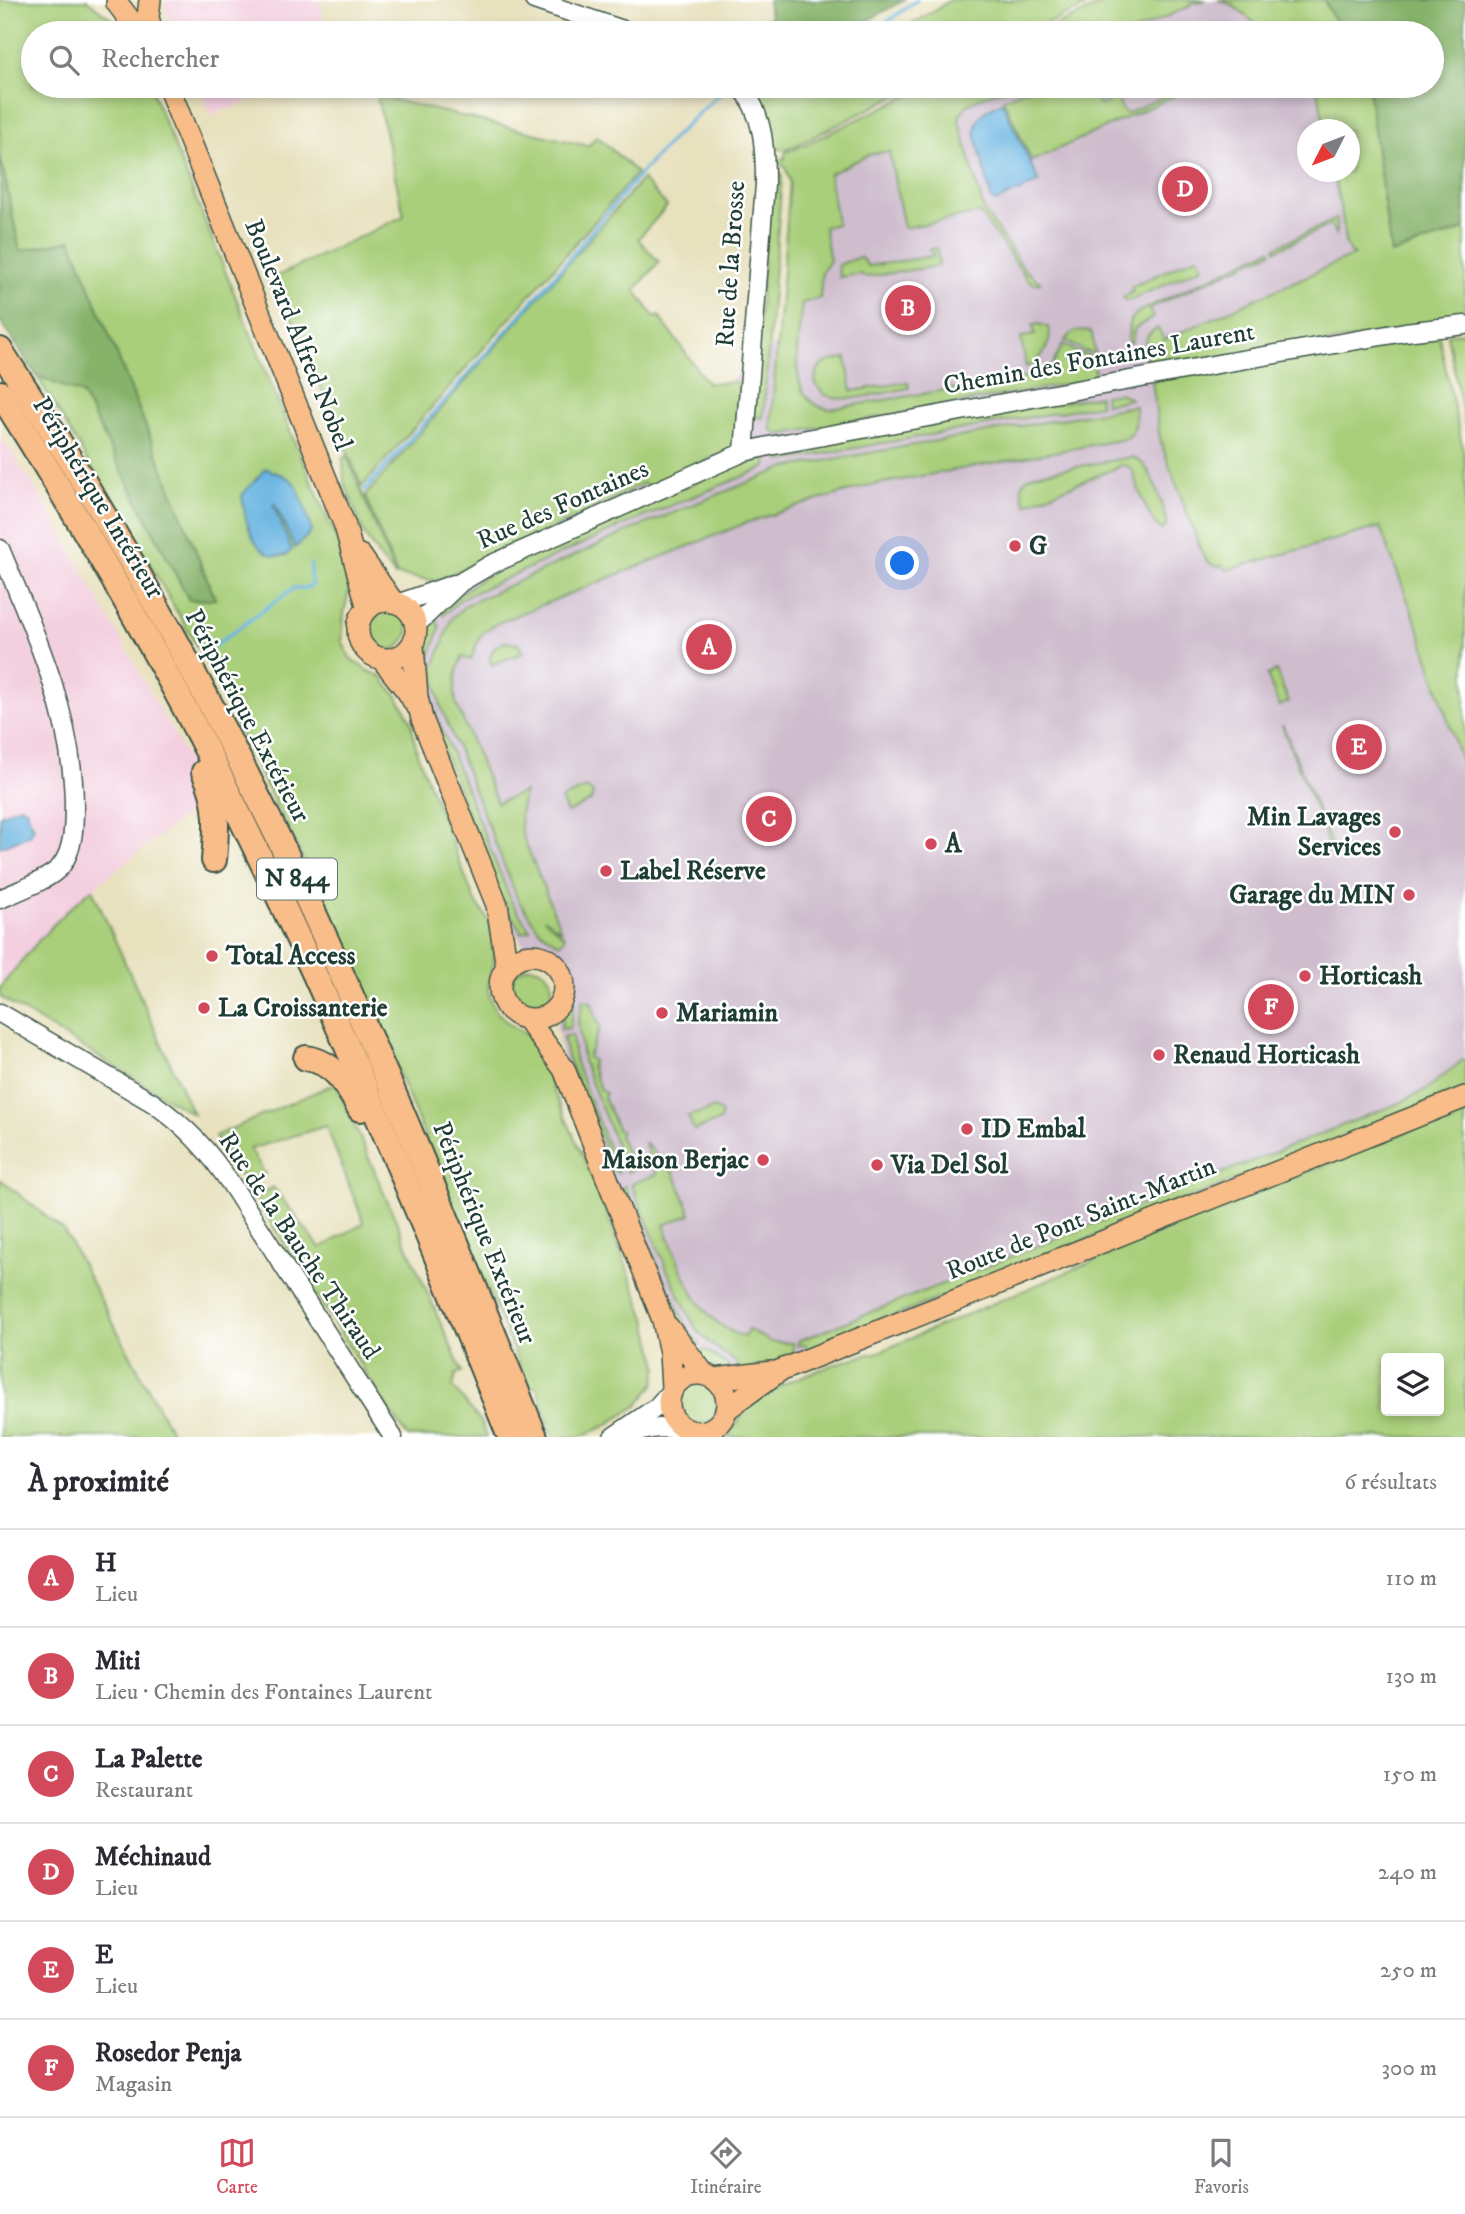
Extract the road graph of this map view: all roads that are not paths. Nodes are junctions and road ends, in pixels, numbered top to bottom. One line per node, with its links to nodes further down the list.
1 (139, 0): 4 (main road)
2 (150, 0): 6 (main road)
3 (534, 0): 7 (street)
4 (113, 2): 5 (main road)
5 (130, 21)
6 (149, 21)
7 (596, 21)
8 (173, 98): 14 (main road, Boulevard Alfred Nobel)
9 (748, 98): 13 (street, Rue de la Brosse)
10 (1465, 325): 13 (street, Chemin des Fontaines Laurent)
11 (0, 350): 43 (highway, Périphérique Extérieur / N 844)
12 (0, 393): 21 (highway, Périphérique Intérieur / N 844)
13 (744, 452): 16 (street, Rue des Fontaines)
14 (345, 526): 17 (main road); 18 (main road, Boulevard Alfred Nobel)
15 (0, 549): 24 (street)
16 (461, 582): 17 (street); 19 (street, Rue des Fontaines)
17 (396, 602): 18 (main road); 19 (main road)
18 (368, 609): 20 (main road)
19 (415, 635): 20 (main road); 22 (main road)
20 (382, 659): 22 (main road)
21 (170, 681): 23 (highway); 34 (highway, Périphérique Intérieur / N 844)
22 (422, 719): 25 (main road)
23 (214, 860)
24 (0, 899)
25 (497, 905): 26 (main road); 27 (main road)
26 (530, 956): 27 (main road); 28 (main road)
27 (507, 967): 30 (main road)
28 (554, 1010): 30 (main road); 32 (main road)
29 (0, 1013): 41 (street, Rue de la Bauche Thiraud)
30 (527, 1019): 32 (main road)
31 (306, 1058): 34 (highway)
32 (564, 1069): 35 (main road)
33 (1465, 1097): 36 (main road, Route de Pont Saint-Martin)
34 (399, 1168): 42 (highway, Périphérique Intérieur / N 844)
35 (663, 1320): 37 (main road); 38 (main road)
36 (779, 1371): 37 (main road); 39 (main road, Route de Pont Saint-Martin)
37 (710, 1376): 38 (main road); 39 (main road)
38 (671, 1390): 40 (main road); 44 (street)
39 (727, 1409): 40 (main road)
40 (684, 1429): 44 (street)
41 (393, 1437)
42 (510, 1437)
43 (535, 1437)
44 (615, 1437)

